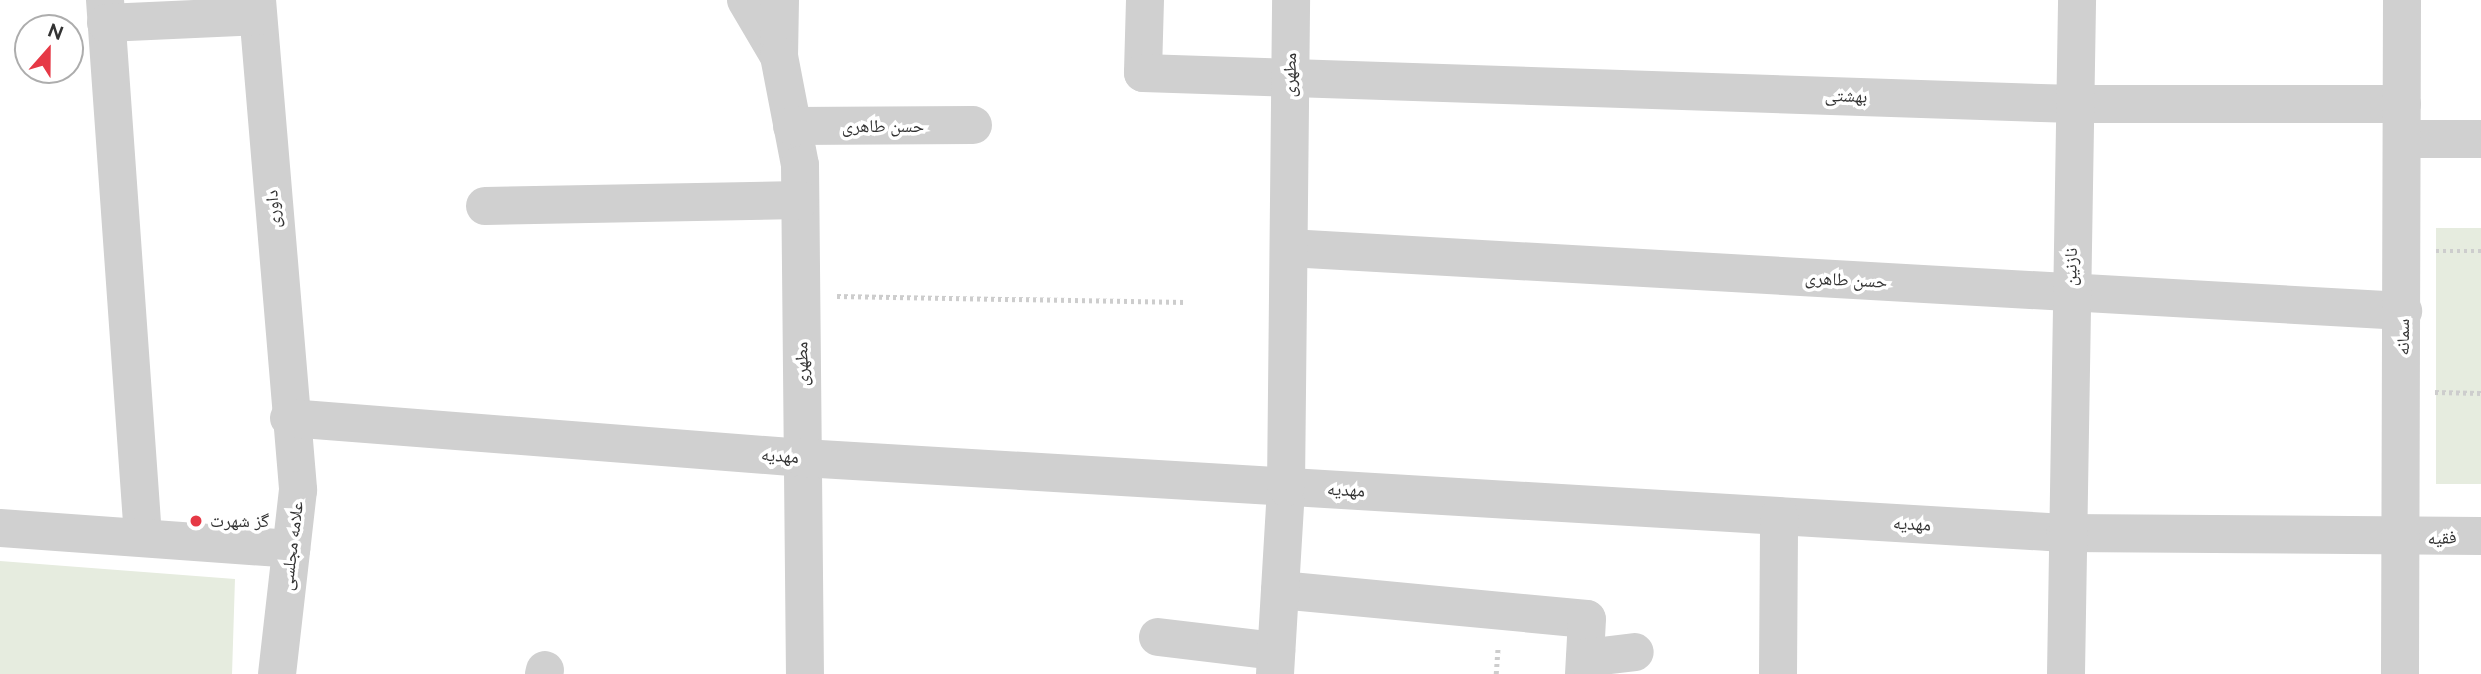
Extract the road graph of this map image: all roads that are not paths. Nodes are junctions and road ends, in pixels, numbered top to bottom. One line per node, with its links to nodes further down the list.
1 (746, 0): 9 (street)
2 (780, 0): 9 (street)
3 (1145, 0): 10 (street, بهشتی)
4 (1291, 0): 10 (street, مطهری)
5 (2077, 0): 11 (street, نازنین)
6 (2402, 0): 12 (street, سمانه)
7 (258, 8): 8 (street); 21 (street, داوری)
8 (106, 12): 28 (street)
9 (779, 56): 14 (street, مطهری)
10 (1290, 76): 11 (street, بهشتی); 18 (street, مطهری)
11 (2075, 104): 12 (street, بهشتی); 19 (street, نازنین)
12 (2402, 122): 15 (street, بهشتی); 20 (street, سمانه)
13 (973, 125): 14 (street, حسن طاهری)
14 (792, 127): 16 (street, مطهری)
15 (2481, 138)
16 (800, 200): 17 (street); 22 (street, مطهری)
17 (485, 206)
18 (1289, 248): 19 (street, حسن طاهری); 23 (street, مطهری)
19 (2071, 293): 20 (street, حسن طاهری); 26 (street, نازنین)
20 (2403, 311): 29 (street, سمانه)
21 (289, 418): 22 (street, مهدیه); 30 (street, علامه مجلسی)
22 (803, 458): 23 (street, مهدیه); 37 (street, مطهری)
23 (1286, 487): 24 (street, مهدیه); 31 (street, مطهری)
24 (1779, 516): 26 (street, مهدیه); 38 (street)
25 (0, 528): 28 (street)
26 (2065, 533): 29 (street, مهدیه); 39 (street, نازنین)
27 (2481, 536): 29 (street, فقیه)
28 (143, 537): 30 (street)
29 (2403, 541): 40 (street, سمانه)
30 (291, 549): 36 (street, علامه مجلسی)
31 (1280, 590): 34 (street, مطهری); 35 (street)
32 (1158, 637): 34 (street)
33 (1635, 652): 35 (street)
34 (1276, 662)
35 (1585, 666)
36 (277, 674)
37 (805, 674)
38 (1778, 674)
39 (2066, 674)
40 (2400, 674)

